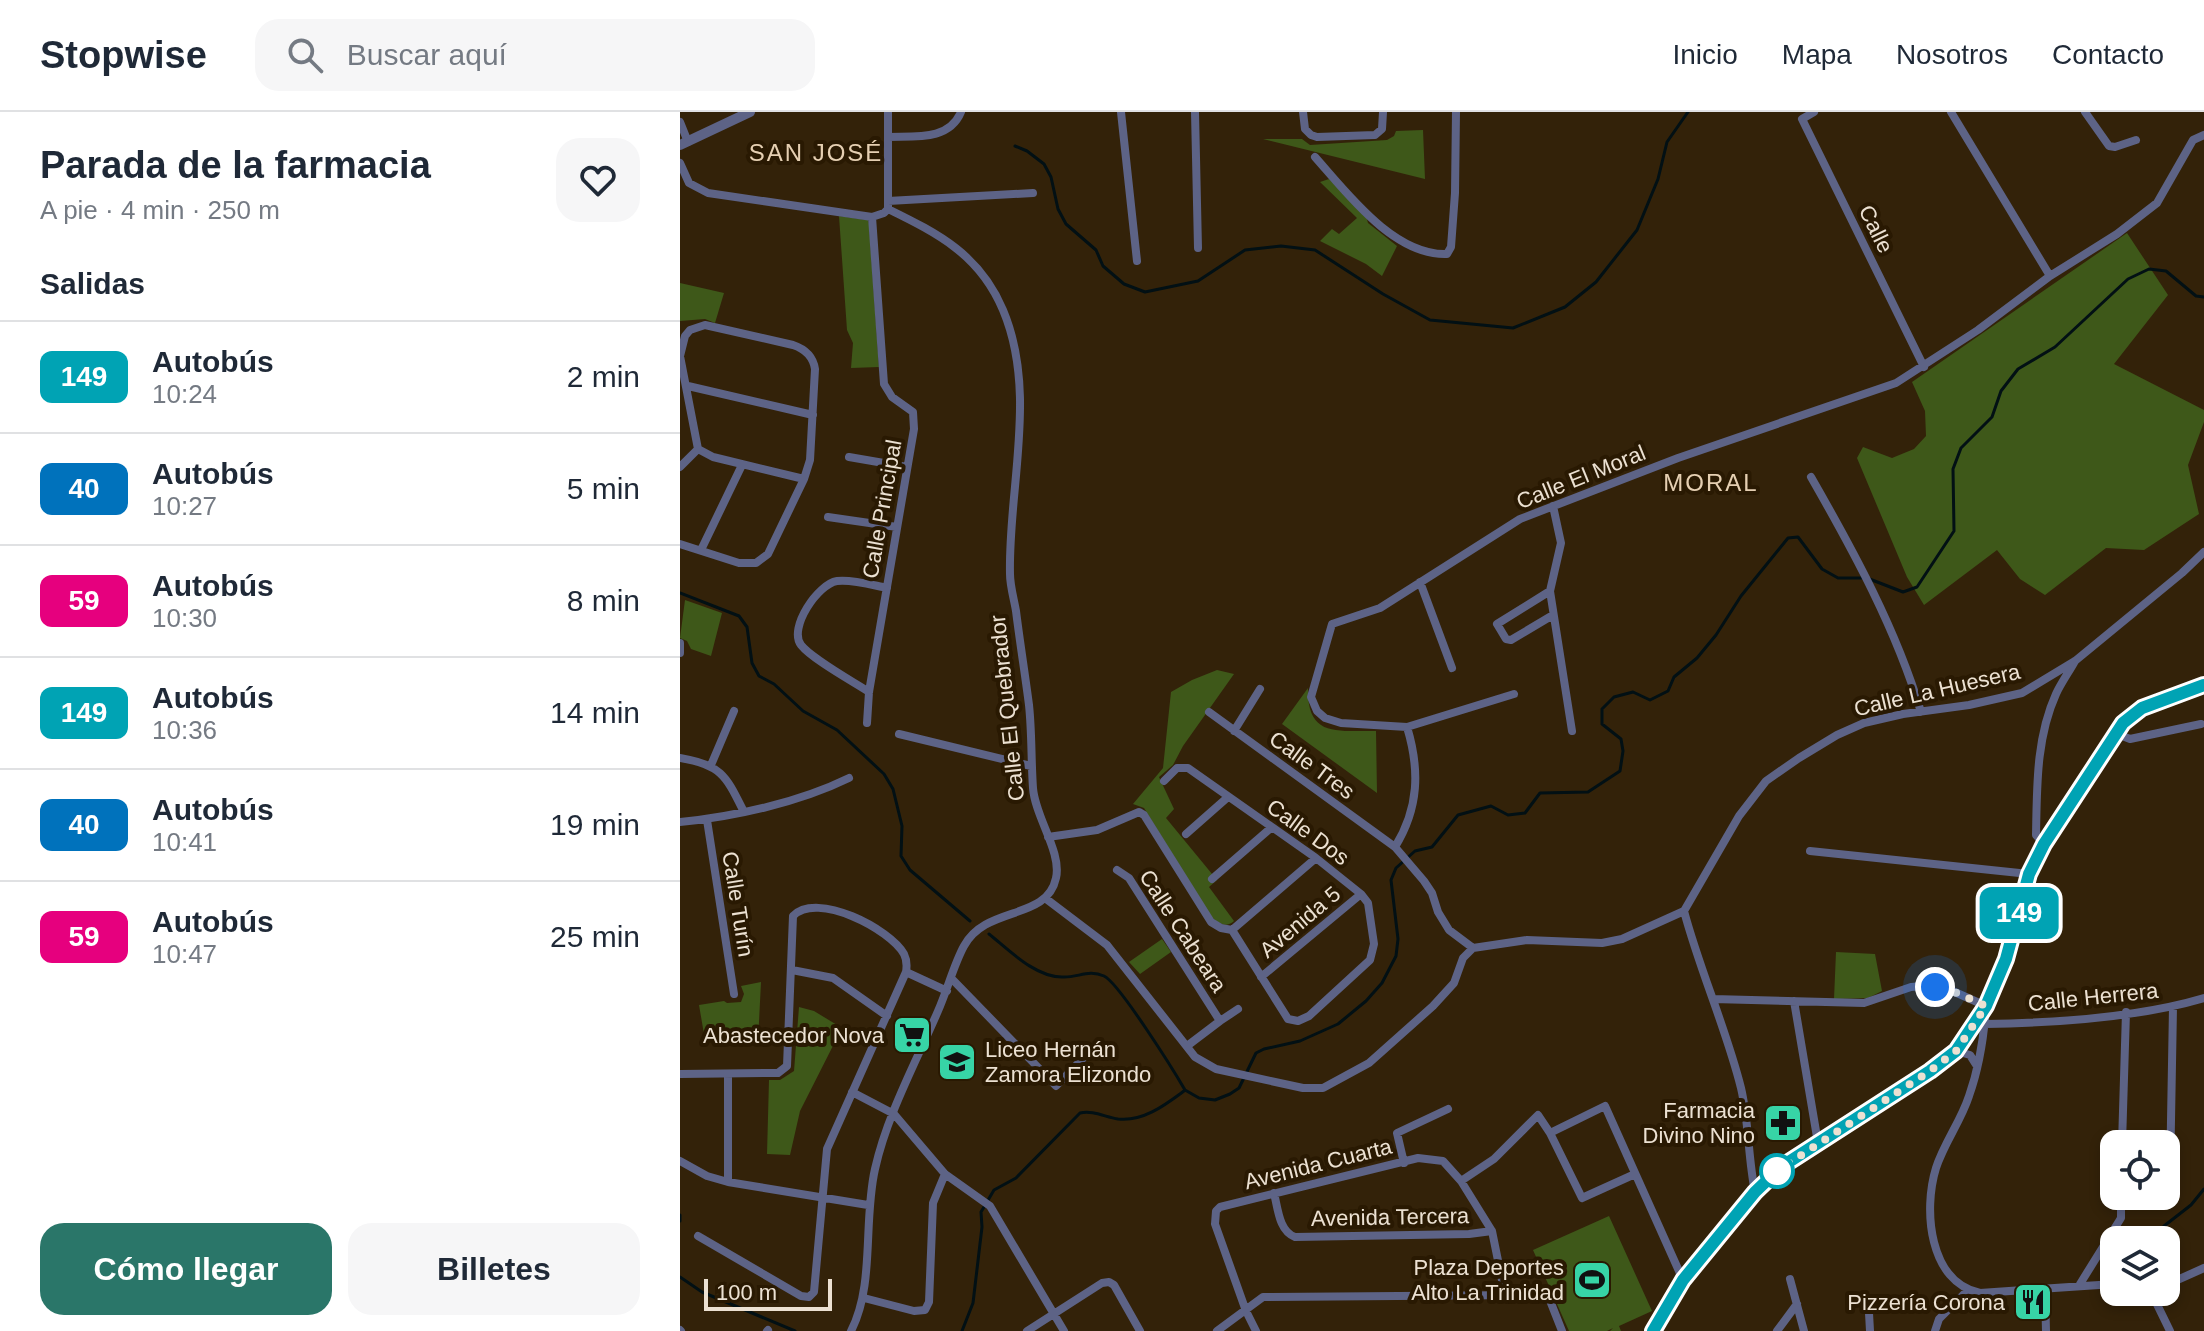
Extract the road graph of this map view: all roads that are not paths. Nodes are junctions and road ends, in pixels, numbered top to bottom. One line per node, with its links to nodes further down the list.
1 (750, 112): 16 (street)
2 (888, 112): 14 (street)
3 (961, 112): 14 (street)
4 (1121, 112): 23 (street)
5 (1195, 112): 22 (street)
6 (1303, 112): 7 (street)
7 (1383, 112)
8 (1456, 112): 17 (street)
9 (1814, 112): 26 (street, Calle)
10 (1951, 112): 24 (street)
11 (2085, 112): 15 (street)
12 (680, 122): 16 (street)
13 (2204, 135): 24 (street, Calle El Moral)
14 (888, 137): 20 (street)
15 (2136, 140)
16 (684, 144)
17 (1315, 157)
18 (680, 163): 21 (street)
19 (1033, 193): 20 (street)
20 (888, 205): 21 (street); 66 (street, Calle El Quebrador)
21 (872, 217): 33 (street, Calle Principal)
22 (1198, 248)
23 (1137, 261)
24 (2050, 276): 26 (street, Calle El Moral)
25 (680, 356): 27 (street); 28 (street)
26 (1924, 367): 36 (street, Calle El Moral)
27 (688, 386): 28 (street); 29 (street)
28 (813, 415): 35 (street)
29 (698, 449): 31 (street); 32 (street)
30 (849, 457): 33 (street)
31 (742, 465): 35 (street); 40 (street)
32 (680, 467)
33 (907, 467): 38 (street, Calle Principal)
34 (1811, 477): 56 (street)
35 (804, 479): 40 (street)
36 (1553, 506): 42 (street, Calle El Moral); 44 (street)
37 (828, 517): 38 (street)
38 (897, 527): 43 (street, Calle Principal)
39 (680, 544): 40 (street)
40 (701, 550)
41 (2204, 552): 48 (street, Calle La Huesera)
42 (1420, 582): 49 (street); 59 (street, Calle El Moral)
43 (887, 588): 52 (street, Calle Principal); 52 (street)
44 (1550, 591): 45 (street); 45 (street)
45 (1553, 615): 61 (street)
46 (680, 643): 47 (street)
47 (680, 653)
48 (2075, 661): 56 (street, Calle La Huesera); 76 (street)
49 (1452, 668)
50 (2204, 685): 63 (main road)
51 (1260, 689): 60 (street)
52 (869, 692): 57 (street, Calle Principal)
53 (1514, 694): 59 (street)
54 (734, 711): 65 (street)
55 (1209, 712): 60 (street, Calle Tres)
56 (1921, 712): 85 (street, Calle La Huesera)
57 (867, 723)
58 (2201, 724): 63 (street)
59 (1407, 727): 77 (street)
60 (1234, 731): 77 (street, Calle Tres)
61 (1572, 731)
62 (899, 734): 66 (street)
63 (2117, 734): 76 (main road)
64 (680, 758): 65 (street)
65 (711, 765): 70 (street)
66 (1031, 766): 75 (street, Calle El Quebrador)
67 (849, 778): 70 (street)
68 (1164, 781): 69 (street, Calle Dos)
69 (1228, 797): 73 (street, Calle Dos); 74 (street)
70 (744, 812): 71 (street)
71 (707, 820): 72 (street); 93 (street, Calle Turín)
72 (680, 822)
73 (1272, 827): 79 (street, Calle Dos); 82 (street)
74 (1186, 834)
75 (1048, 837): 84 (street, Calle El Quebrador); 86 (street)
76 (2044, 844): 81 (main road)
77 (1395, 847): 87 (street)
78 (1810, 851): 81 (street)
79 (1316, 858): 83 (street, Calle Dos); 86 (street)
80 (1117, 870): 102 (street, Calle Cabeara)
81 (2029, 874): 97 (main road)
82 (1212, 879)
83 (1361, 894): 90 (street, Avenida 5); 90 (street, Calle Dos)
84 (1045, 898): 91 (street); 105 (street)
85 (1684, 911): 87 (street); 95 (street)
86 (1232, 930): 90 (street)
87 (1473, 948): 105 (street)
88 (792, 970): 89 (street); 101 (street); 109 (street)
89 (906, 972): 92 (street); 101 (street)
90 (1261, 977)
91 (952, 979): 92 (street); 104 (street)
92 (947, 991): 112 (street)
93 (734, 994)
94 (2204, 998): 98 (street, Calle Herrera)
95 (1713, 999): 96 (street); 123 (street)
96 (1794, 1001): 97 (street); 116 (street)
97 (1986, 1006): 103 (street); 106 (main road)
98 (2173, 1007): 100 (street, Calle Herrera); 114 (street)
99 (1238, 1009): 102 (street)
100 (2126, 1012): 103 (street, Calle Herrera); 113 (street)
101 (887, 1016): 110 (street)
102 (1220, 1021): 105 (street, Calle Cabeara)
103 (1985, 1024): 107 (street)
104 (1096, 1045)
105 (1187, 1046)
106 (1956, 1051): 107 (street); 116 (main road)
107 (1977, 1067): 137 (street)
108 (680, 1074): 109 (street)
109 (728, 1074): 122 (street)
110 (852, 1092): 112 (street); 125 (street)
111 (1448, 1109): 118 (street)
112 (894, 1114): 119 (street); 126 (street)
113 (2122, 1130)
114 (2171, 1130)
115 (1550, 1133): 120 (street); 120 (street); 121 (street)
116 (1818, 1143): 123 (main road)
117 (680, 1161): 122 (street)
118 (1404, 1163): 121 (street, Avenida Cuarta); 124 (street, Avenida Cuarta)
119 (945, 1174): 139 (street); 144 (street)
120 (1635, 1174): 133 (street)
121 (1461, 1181): 128 (street)
122 (728, 1182): 125 (street)
123 (1755, 1192): 133 (main road)
124 (1274, 1193): 128 (street, Avenida Tercera); 142 (street, Avenida Cuarta)
125 (821, 1198): 126 (street); 129 (street)
126 (868, 1205): 139 (street)
127 (2121, 1210): 134 (street)
128 (1492, 1231): 138 (street)
129 (698, 1236)
130 (2204, 1268): 132 (street)
131 (1790, 1279): 140 (street)
132 (2180, 1279)
133 (1683, 1280): 153 (main road)
134 (2080, 1284): 135 (street); 136 (street)
135 (2100, 1284)
136 (2045, 1289): 137 (street); 157 (street)
137 (1968, 1290): 156 (street)
138 (1505, 1295): 142 (street); 152 (street)
139 (864, 1298): 146 (street)
140 (1797, 1304): 145 (street); 154 (street)
141 (2158, 1306): 158 (street)
142 (1246, 1311): 150 (street); 151 (street)
143 (1869, 1313): 155 (street)
144 (1054, 1314): 147 (street); 148 (street); 149 (street)
145 (1781, 1330)
146 (851, 1331)
147 (1027, 1331)
148 (1064, 1331)
149 (1140, 1331)
150 (1217, 1331)
151 (1256, 1331)
152 (1562, 1331)
153 (1653, 1331)
154 (1804, 1331)
155 (1870, 1331)
156 (1935, 1331)
157 (2046, 1331)
158 (2170, 1331)

